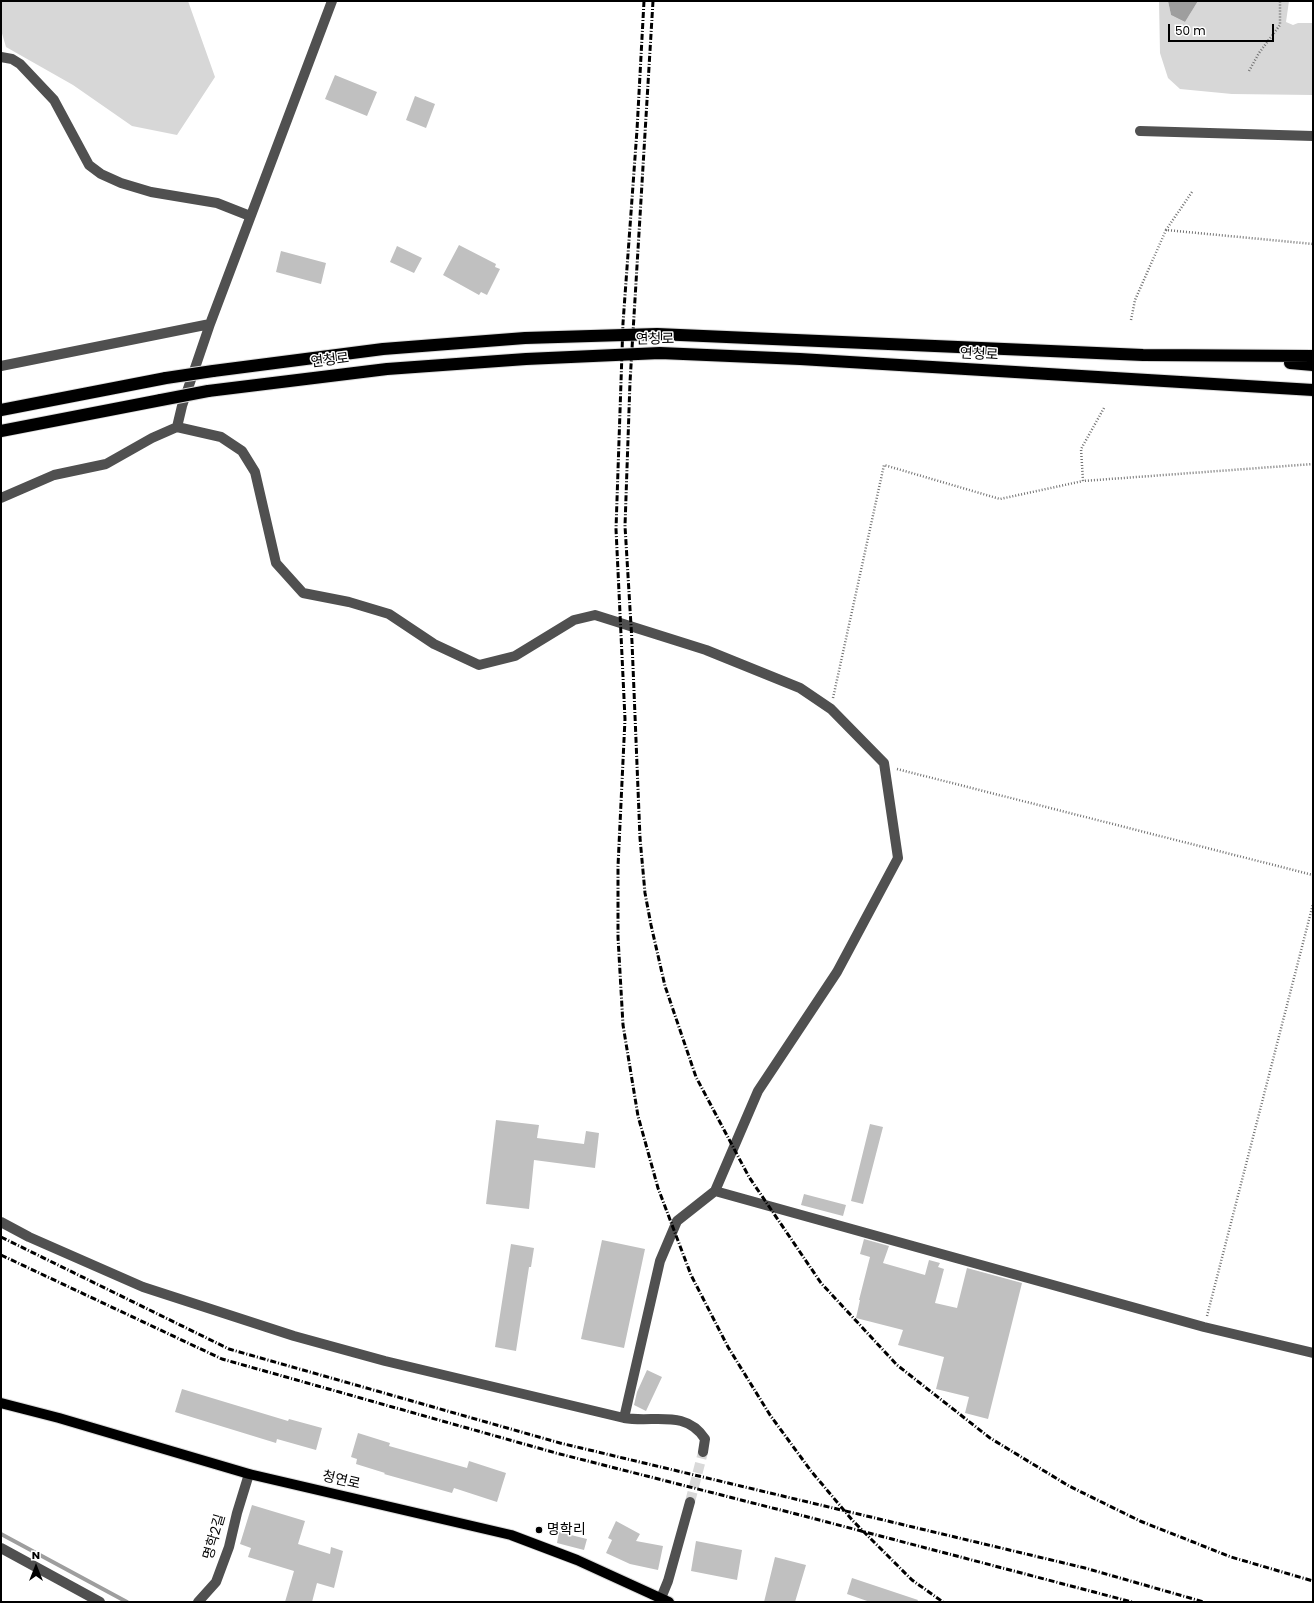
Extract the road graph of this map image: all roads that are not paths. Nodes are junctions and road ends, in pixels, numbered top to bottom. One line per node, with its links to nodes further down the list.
1 (332, 1): 5 (street)
2 (1, 57): 5 (street)
3 (1140, 131): 4 (street)
4 (1313, 136)
5 (250, 216): 6 (street)
6 (210, 324): 10 (street); 13 (street)
7 (1143, 355): 8 (highway, 연청로); 9 (highway); 12 (highway, 연청로, bridge)
8 (1313, 356)
9 (1313, 365)
10 (1, 366)
11 (1313, 390): 14 (highway, 연청로, bridge)
12 (1, 410)
13 (177, 427): 15 (street); 16 (street)
14 (1, 431)
15 (1, 498)
16 (715, 1191): 18 (street); 20 (street)
17 (1, 1222): 20 (street)
18 (1313, 1353)
19 (1, 1403): 22 (main road, 청연로)
20 (624, 1418): 21 (street)
21 (703, 1452)
22 (249, 1474): 25 (main road, 청연로); 27 (street, 명학2길)
23 (690, 1502): 25 (street)
24 (1, 1548): 26 (street)
25 (665, 1600)
26 (100, 1602)
27 (198, 1602)

